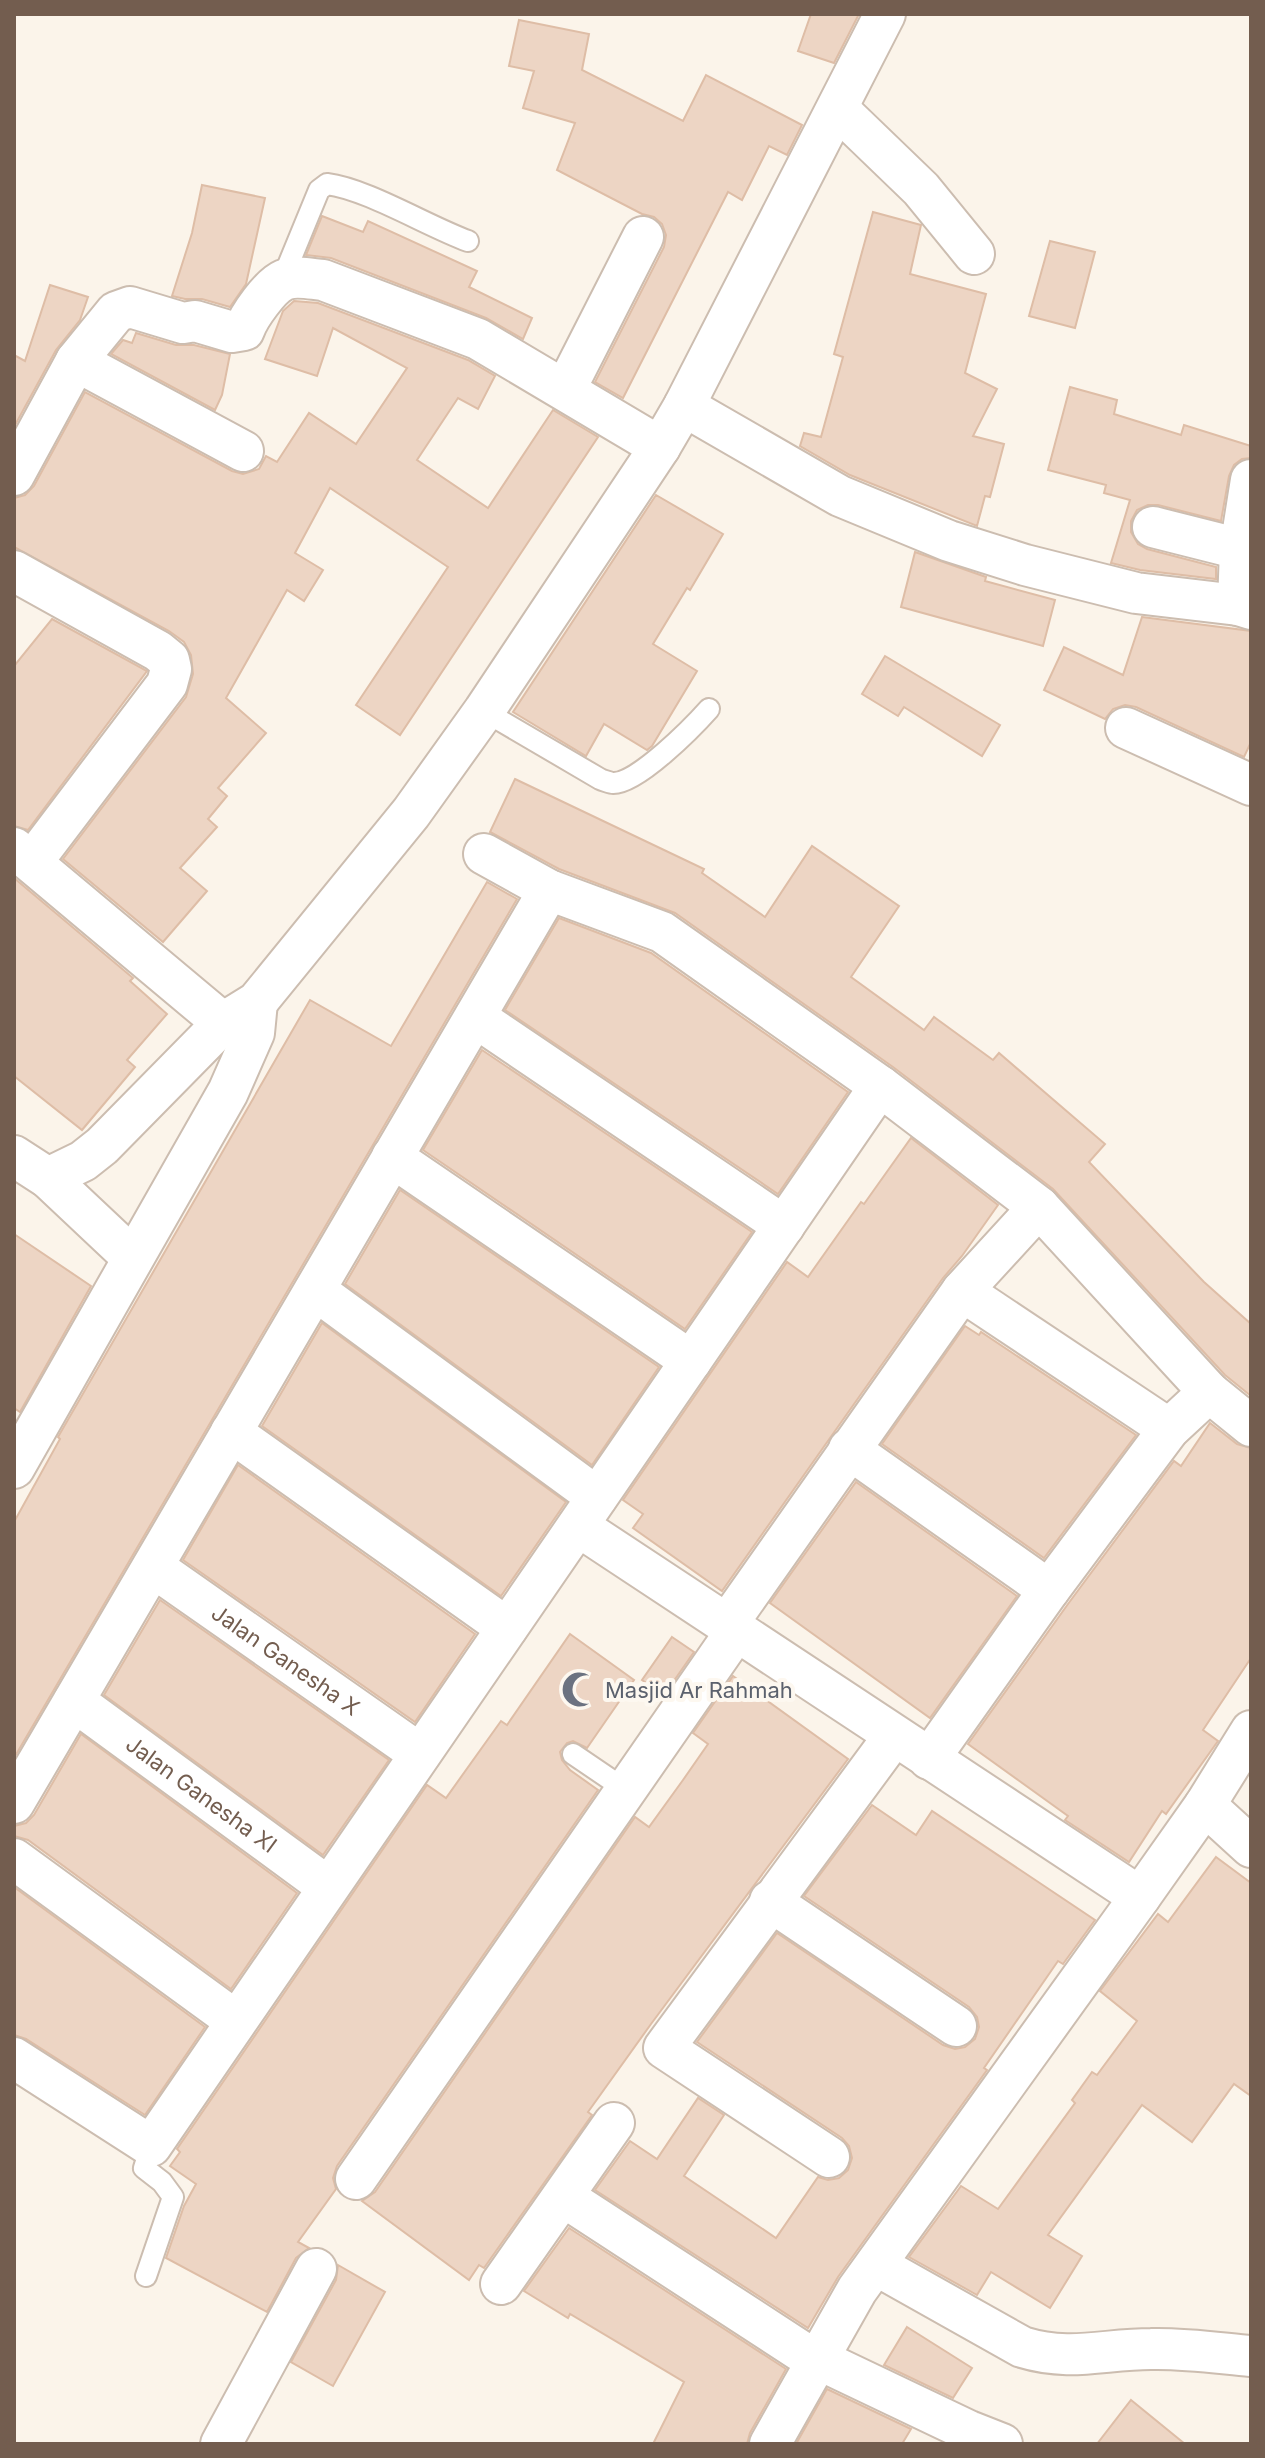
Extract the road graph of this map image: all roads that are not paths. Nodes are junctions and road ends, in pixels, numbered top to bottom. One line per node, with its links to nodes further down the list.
1 (885, 14): 2 (street)
2 (838, 109): 5 (street); 9 (street)
3 (643, 237): 8 (street)
4 (468, 241): 6 (lane)
5 (974, 254)
6 (282, 280): 7 (street); 8 (street)
7 (76, 361): 11 (street); 12 (street)
8 (565, 390): 10 (street)
9 (684, 406): 10 (street); 17 (street)
10 (660, 447): 19 (street)
11 (243, 451)
12 (14, 475)
13 (1251, 480): 15 (street)
14 (1153, 527): 15 (street)
15 (1240, 549): 17 (street)
16 (18, 581): 23 (street)
17 (1244, 607)
18 (709, 709): 19 (lane)
19 (484, 711): 25 (street)
20 (1126, 728): 21 (street)
21 (1251, 785)
22 (484, 854): 24 (street)
23 (23, 855): 27 (street)
24 (549, 890): 26 (street); 28 (street)
25 (257, 1002): 27 (street); 34 (street)
26 (475, 1017): 30 (street); 33 (street)
27 (223, 1023): 31 (street)
28 (880, 1086): 32 (street); 33 (street)
29 (14, 1156): 31 (street)
30 (392, 1157): 35 (street); 37 (street)
31 (48, 1178): 34 (street)
32 (1039, 1207): 36 (street); 38 (street)
33 (784, 1226): 37 (street)
34 (133, 1258): 42 (street)
35 (315, 1290): 41 (street); 44 (street)
36 (962, 1291): 40 (street); 43 (street)
37 (691, 1361): 44 (street)
38 (1209, 1392): 39 (street); 40 (street)
39 (1251, 1426)
40 (1169, 1429): 46 (street)
41 (231, 1432): 45 (street); 48 (street)
42 (20, 1443)
43 (849, 1449): 46 (street); 47 (street)
44 (588, 1512): 47 (street); 48 (street)
45 (153, 1567): 49 (street); 52 (street, Jalan Ganesha X)
46 (1049, 1590): 54 (street)
47 (732, 1627): 51 (street); 55 (street)
48 (507, 1628): 52 (street)
49 (74, 1701): 56 (street); 60 (street, Jalan Ganesha XI)
50 (1251, 1731): 57 (street)
51 (894, 1736): 54 (street); 62 (street)
52 (420, 1754): 60 (street)
53 (573, 1754): 55 (lane)
54 (929, 1759): 61 (street)
55 (626, 1790): 69 (street)
56 (14, 1803)
57 (1205, 1805): 58 (street); 61 (street)
58 (1251, 1847)
59 (14, 1859): 63 (street)
60 (328, 1887): 63 (street)
61 (1140, 1897): 71 (street)
62 (770, 1901): 64 (street); 68 (street)
63 (236, 2021): 67 (street)
64 (956, 2026)
65 (14, 2058): 67 (street)
66 (614, 2123): 70 (street)
67 (151, 2146): 73 (lane)
68 (829, 2157)
69 (356, 2179)
70 (564, 2197): 74 (street); 76 (street)
71 (876, 2265): 75 (street); 76 (street)
72 (316, 2269): 77 (street)
73 (146, 2276)
74 (501, 2284)
75 (1251, 2356)
76 (817, 2359): 78 (street); 79 (street)
77 (221, 2444)
78 (770, 2444)
79 (1002, 2444)

